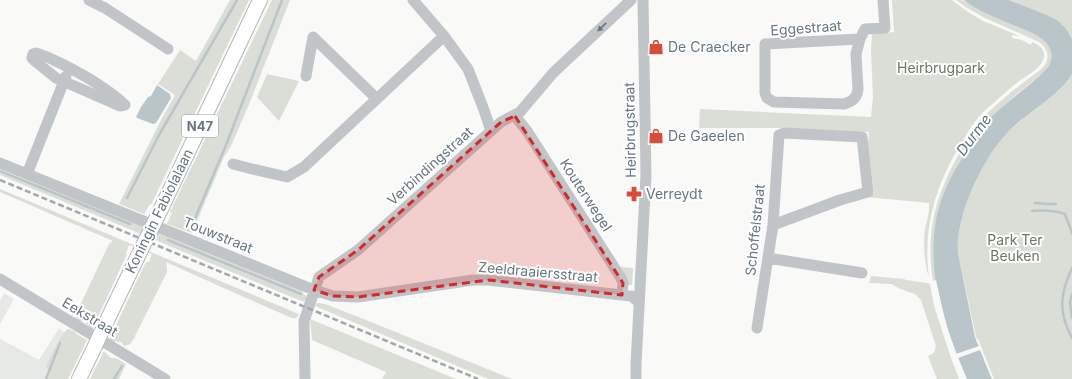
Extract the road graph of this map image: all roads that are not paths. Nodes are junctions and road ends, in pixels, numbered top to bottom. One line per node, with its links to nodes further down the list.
1 (260, 0): 27 (main road, Koningin Fabiolalaan / N47, bridge)
2 (413, 0): 7 (street)
3 (631, 0): 14 (street, Verbindingstraat, one-way to 14)
4 (643, 0): 25 (street, Heirbrugstraat)
5 (883, 0): 8 (street, Eggestraat)
6 (94, 1): 9 (street)
7 (444, 36): 13 (street); 15 (street)
8 (860, 39): 8 (street, Eggestraat)
9 (168, 49)
10 (70, 68): 12 (street); 12 (street); 12 (street)
11 (306, 76): 13 (street)
12 (63, 82): 18 (street)
13 (377, 99): 17 (street)
14 (515, 116): 15 (street, Verbindingstraat); 24 (street, Kouterwegel)
15 (491, 131): 23 (street, Verbindingstraat)
16 (0, 163): 18 (street, Touwstraat)
17 (233, 164)
18 (27, 174): 23 (street, Touwstraat)
19 (773, 224): 19 (street, Schoffelstraat); 20 (street, Schoffelstraat)
20 (768, 258): 21 (street); 26 (street, Schoffelstraat)
21 (862, 273)
22 (0, 279): 28 (street, Eekstraat)
23 (314, 290): 24 (street, Zeeldraaiersstraat); 29 (street, Verbindingstraat)
24 (622, 295): 25 (street, Zeeldraaiersstraat)
25 (639, 302): 30 (street, Heirbrugstraat)
26 (757, 328)
27 (79, 379)
28 (165, 379)
29 (305, 379)
30 (636, 379)

